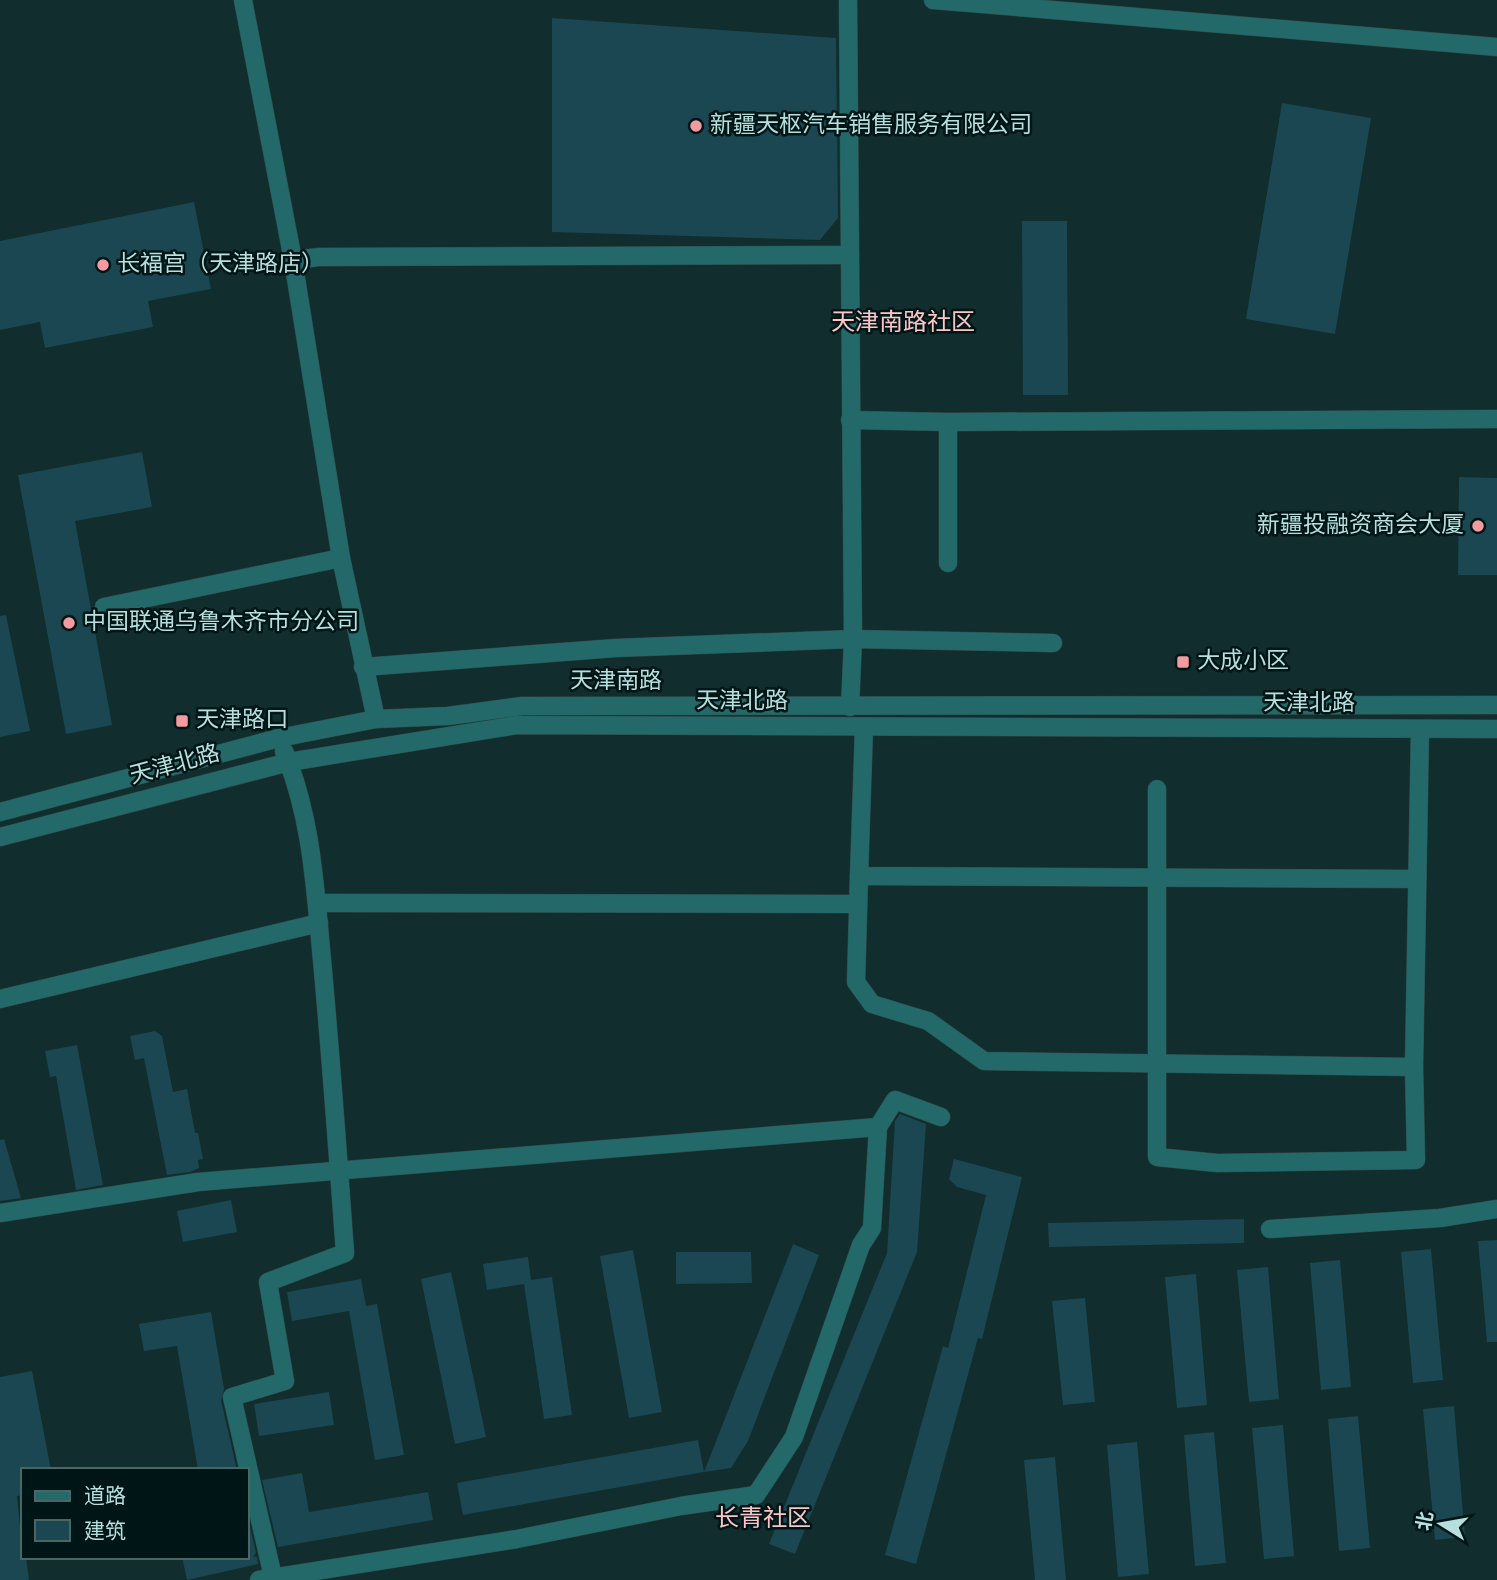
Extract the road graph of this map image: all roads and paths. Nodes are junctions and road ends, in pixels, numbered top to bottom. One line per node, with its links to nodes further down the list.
1 (243, 0): 6 (street)
2 (848, 0): 5 (street)
3 (933, 0): 4 (street)
4 (1497, 47)
5 (850, 255): 6 (street); 8 (street)
6 (293, 260): 10 (street)
7 (1497, 419): 9 (street)
8 (850, 420): 9 (street); 13 (street)
9 (948, 422): 11 (street)
10 (341, 558): 12 (street); 15 (street)
11 (948, 563)
12 (104, 607)
13 (853, 639): 14 (street); 15 (street); 18 (street)
14 (1054, 643)
15 (363, 667): 19 (street)
16 (1361, 705): 17 (street, 天津南路); 18 (street, 天津南路); 21 (street)
17 (1497, 705)
18 (850, 707): 19 (street, 天津南路)
19 (376, 719): 24 (street, 天津南路)
20 (864, 728): 21 (street, 天津北路); 25 (street, 天津北路); 29 (street)
21 (1363, 729): 22 (street, 天津北路)
22 (1420, 729): 23 (street, 天津北路); 31 (street)
23 (1497, 729)
24 (279, 738): 25 (street); 27 (street, 天津南路)
25 (289, 762): 28 (street, 天津北路); 32 (street)
26 (1157, 789): 30 (street)
27 (0, 812)
28 (0, 837)
29 (859, 876): 30 (street); 33 (street)
30 (1157, 878): 31 (street); 36 (street)
31 (1417, 879): 37 (street)
32 (317, 903): 33 (street); 34 (street)
33 (858, 904): 36 (street)
34 (319, 923): 35 (street); 40 (street)
35 (0, 999)
36 (1155, 1065): 37 (street); 37 (street)
37 (1414, 1067)
38 (941, 1118): 39 (street)
39 (878, 1127): 40 (street); 46 (street)
40 (339, 1171): 42 (street); 44 (street)
41 (1497, 1209): 43 (street)
42 (0, 1213)
43 (1270, 1229)
44 (245, 1468)
45 (248, 1482): 46 (street)
46 (266, 1579)

